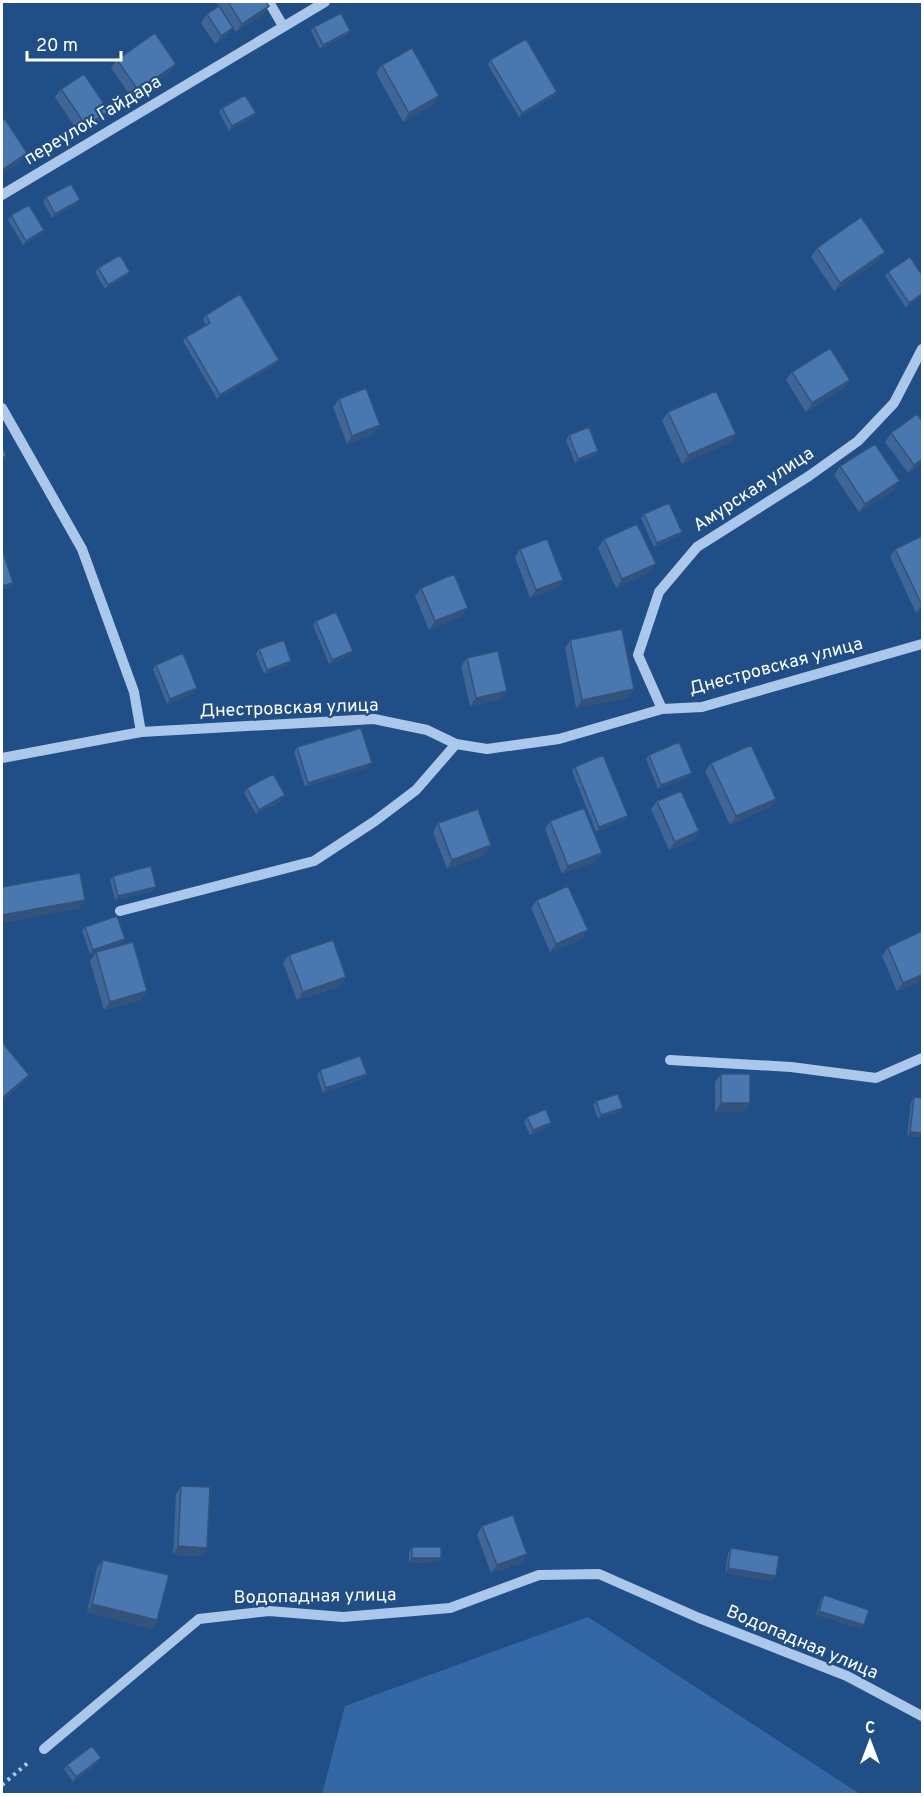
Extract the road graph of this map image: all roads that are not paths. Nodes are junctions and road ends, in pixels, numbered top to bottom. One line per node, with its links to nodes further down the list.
1 (269, 2): 3 (street)
2 (325, 2): 3 (street, переулок Гайдара)
3 (283, 26): 4 (street, переулок Гайдара)
4 (2, 195)
5 (922, 349): 8 (street, Амурская улица)
6 (2, 408): 9 (street)
7 (922, 644): 8 (street, Днестровская улица)
8 (662, 709): 10 (street, Днестровская улица)
9 (141, 732): 10 (street, Днестровская улица); 11 (street, Днестровская улица)
10 (456, 744): 12 (street)
11 (2, 758)
12 (120, 911)
13 (922, 1058): 14 (street)
14 (670, 1060)
15 (922, 1716): 16 (street, Водопадная улица)
16 (44, 1749)

